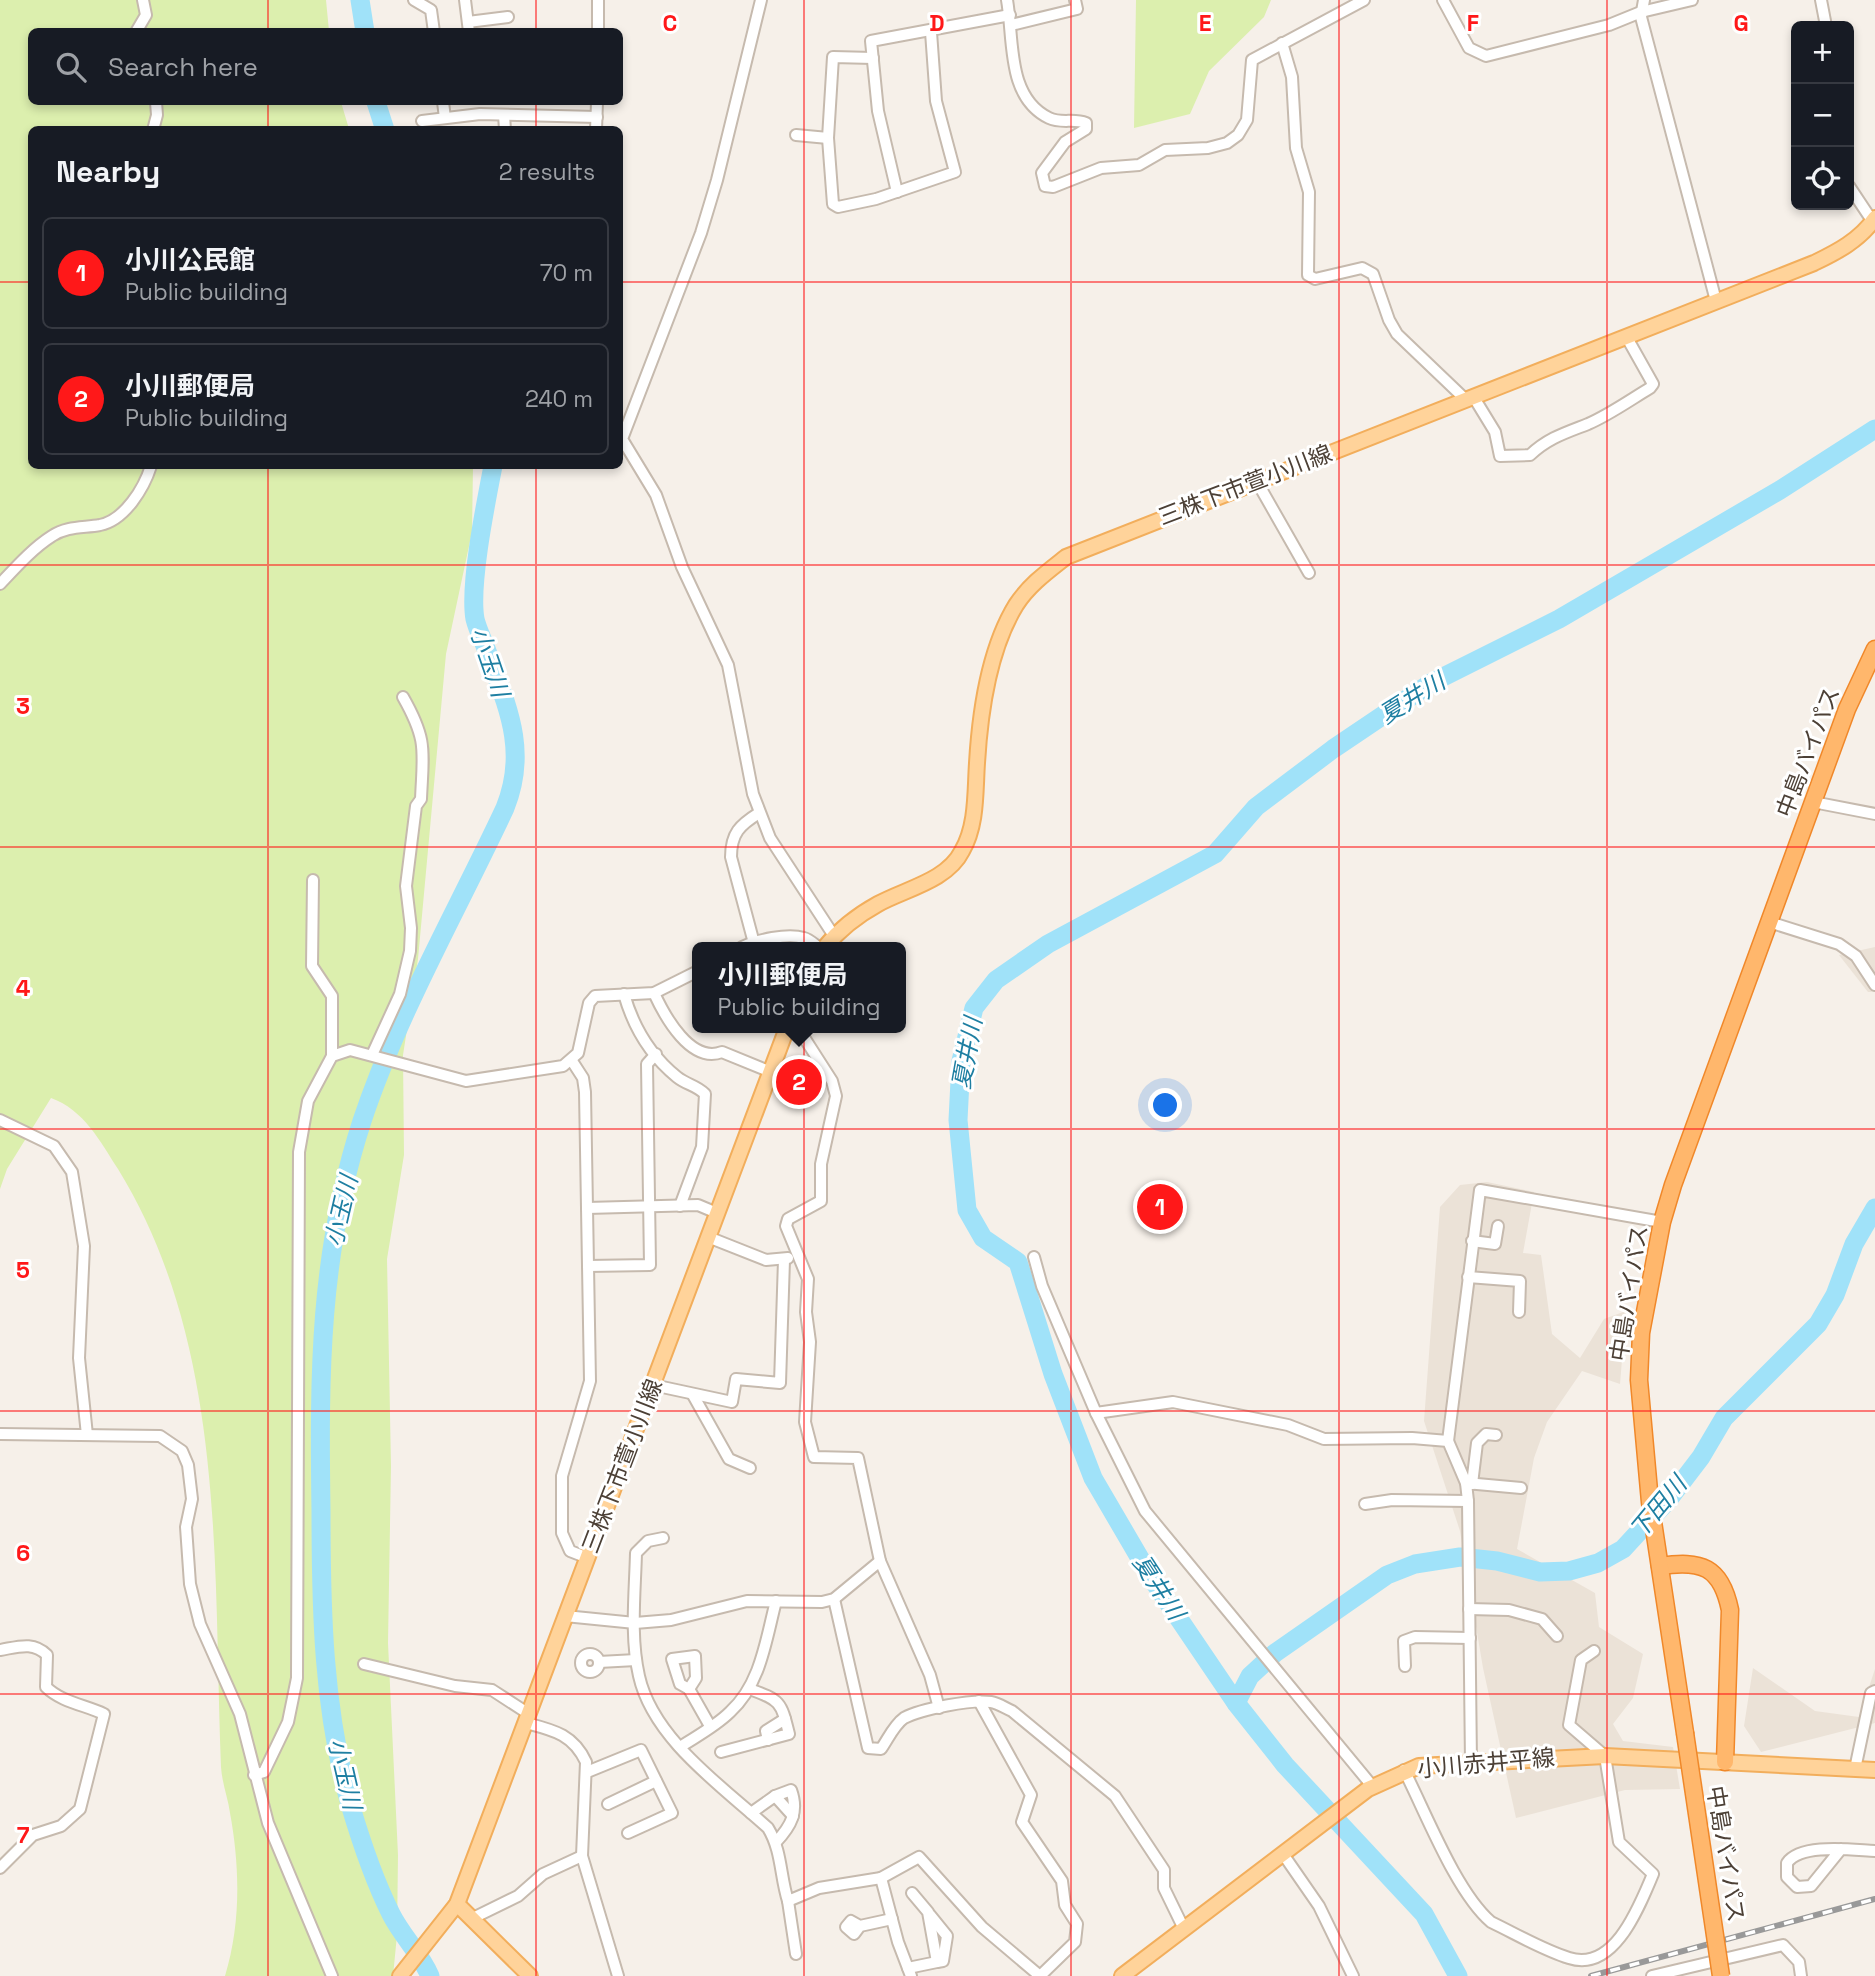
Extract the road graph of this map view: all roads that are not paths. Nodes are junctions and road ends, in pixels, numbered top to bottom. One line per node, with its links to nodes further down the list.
1 (143, 0): 17 (street)
2 (414, 0): 18 (street)
3 (465, 0): 16 (street)
4 (598, 0): 19 (street)
5 (761, 0): 43 (street)
6 (1007, 0): 14 (street)
7 (1075, 0): 14 (street)
8 (1364, 0): 21 (street)
9 (1443, 0): 12 (street)
10 (1692, 0): 12 (street)
11 (1821, 0): 15 (street)
12 (1642, 6): 40 (street)
13 (508, 17): 16 (street)
14 (1010, 20): 20 (street); 21 (street)
15 (1825, 21)
16 (468, 27)
17 (138, 28)
18 (433, 28)
19 (598, 28)
20 (931, 32): 22 (street); 37 (street)
21 (1282, 43): 42 (street)
22 (873, 58): 36 (street); 37 (street)
23 (156, 105): 32 (street)
24 (443, 105): 30 (street)
25 (478, 105): 27 (street)
26 (597, 105): 29 (street)
27 (480, 114): 28 (street); 30 (street)
28 (503, 115): 29 (street); 33 (street)
29 (597, 117): 34 (street)
30 (445, 118): 31 (street)
31 (422, 121)
32 (154, 126)
33 (504, 126)
34 (596, 126)
35 (796, 135): 36 (street)
36 (828, 138): 37 (street)
37 (897, 192)
38 (1854, 193): 39 (street)
39 (1874, 220): 40 (main road, 三株下市萱小川線)
40 (1716, 301): 41 (main road, 三株下市萱小川線)
41 (1626, 336): 42 (main road, 三株下市萱小川線); 42 (street)
42 (1469, 398): 46 (main road, 三株下市萱小川線)
43 (623, 429)
44 (623, 437): 52 (street)
45 (150, 469): 48 (street)
46 (1256, 481): 47 (street); 59 (main road, 三株下市萱小川線)
47 (1309, 573)
48 (0, 584)
49 (1874, 655): 51 (highway, 中島バイパス)
50 (403, 697): 68 (street)
51 (1813, 802): 53 (street); 55 (highway, 中島バイパス)
52 (759, 813): 56 (street); 59 (street)
53 (1875, 814)
54 (313, 880): 67 (street)
55 (1769, 922): 61 (street); 76 (highway, 中島バイパス)
56 (749, 942)
57 (773, 942): 58 (street)
58 (810, 942)
59 (829, 942)
60 (692, 974): 62 (street)
61 (1875, 985)
62 (654, 993): 63 (street); 70 (street)
63 (624, 994): 66 (street); 69 (street)
64 (785, 1033): 70 (main road, 三株下市萱小川線)
65 (800, 1033): 80 (street)
66 (656, 1054): 72 (street); 73 (street)
67 (332, 1056): 68 (street); 131 (street)
68 (374, 1056): 69 (street)
69 (572, 1061): 74 (street)
70 (771, 1072): 75 (main road, 三株下市萱小川線)
71 (0, 1120): 90 (street)
72 (649, 1206): 73 (street); 74 (street); 83 (street)
73 (680, 1206): 75 (street)
74 (587, 1208): 83 (street)
75 (717, 1213): 78 (main road, 三株下市萱小川線)
76 (1662, 1222): 79 (street); 101 (highway, 中島バイパス)
77 (1498, 1226): 79 (street)
78 (708, 1237): 82 (street); 86 (main road, 三株下市萱小川線)
79 (1472, 1241): 84 (street)
80 (797, 1254): 82 (street); 100 (street)
81 (1034, 1257): 88 (street)
82 (784, 1259): 87 (street)
83 (588, 1266): 99 (street)
84 (1468, 1277): 85 (street); 92 (street)
85 (1520, 1312)
86 (653, 1385): 87 (street); 99 (main road, 三株下市萱小川線)
87 (693, 1395): 93 (street)
88 (1096, 1413): 92 (street); 133 (street)
89 (0, 1434): 90 (street)
90 (87, 1435): 131 (street)
91 (1496, 1435): 94 (street)
92 (1448, 1441): 94 (street)
93 (750, 1468)
94 (1469, 1483): 95 (street); 96 (street)
95 (1521, 1488)
96 (1468, 1501): 97 (street); 104 (street)
97 (1365, 1504)
98 (663, 1538): 106 (street)
99 (587, 1558): 105 (main road, 三株下市萱小川線)
100 (880, 1561): 102 (street); 119 (street)
101 (1660, 1566): 125 (highway); 164 (highway, 中島バイパス, bridge)
102 (834, 1600): 103 (street); 119 (street)
103 (776, 1601): 106 (street); 116 (street)
104 (1469, 1609): 107 (street); 108 (street)
105 (565, 1616): 106 (street); 120 (main road, 三株下市萱小川線)
106 (635, 1623): 111 (street)
107 (1557, 1636)
108 (1470, 1638): 114 (street); 126 (street)
109 (0, 1650): 144 (street)
110 (1594, 1651): 124 (street)
111 (636, 1660): 112 (street); 122 (street)
112 (599, 1662)
113 (364, 1664): 120 (street)
114 (1405, 1666)
115 (688, 1689): 121 (street)
116 (749, 1689): 121 (street); 123 (street)
117 (1875, 1691): 127 (street)
118 (979, 1701): 119 (street); 152 (street); 160 (street)
119 (939, 1708)
120 (527, 1718): 130 (street); 148 (main road, 三株下市萱小川線)
121 (710, 1726): 122 (street)
122 (680, 1747): 136 (street)
123 (721, 1752)
124 (1605, 1756): 125 (main road, 小川赤井平線); 126 (main road, 小川赤井平線); 128 (street)
125 (1725, 1762): 127 (main road, 小川赤井平線)
126 (1471, 1763): 128 (main road, 小川赤井平線)
127 (1855, 1769): 129 (main road, 小川赤井平線)
128 (1404, 1770): 133 (main road, 小川赤井平線)
129 (1875, 1770)
130 (587, 1772): 132 (street); 143 (street)
131 (254, 1775): 156 (street)
132 (656, 1781): 135 (street); 138 (street)
133 (1370, 1788): 142 (main road, 小川赤井平線)
134 (775, 1796): 136 (street); 137 (street); 137 (street)
135 (607, 1804)
136 (751, 1813): 139 (street)
137 (793, 1816): 139 (street)
138 (628, 1833)
139 (776, 1842): 147 (street)
140 (1841, 1849): 140 (street); 141 (street)
141 (1875, 1851)
142 (1283, 1854): 152 (main road, 小川赤井平線); 162 (street)
143 (582, 1856): 149 (street); 159 (street)
144 (0, 1868)
145 (881, 1878): 147 (street); 150 (street); 160 (street)
146 (912, 1894): 154 (street)
147 (789, 1901): 153 (street)
148 (457, 1904): 149 (main road); 157 (main road)
149 (471, 1919): 158 (main road)
150 (892, 1919): 151 (street); 154 (street)
151 (860, 1926)
152 (1184, 1929): 161 (main road, 小川赤井平線)
153 (796, 1954)
154 (909, 1972)
155 (1673, 1973): 163 (street); 165 (street)
156 (332, 1976)
157 (400, 1976)
158 (530, 1976)
159 (618, 1976)
160 (1040, 1976)
161 (1122, 1976)
162 (1353, 1976)
163 (1652, 1976)
164 (1721, 1976)
165 (1801, 1976)

